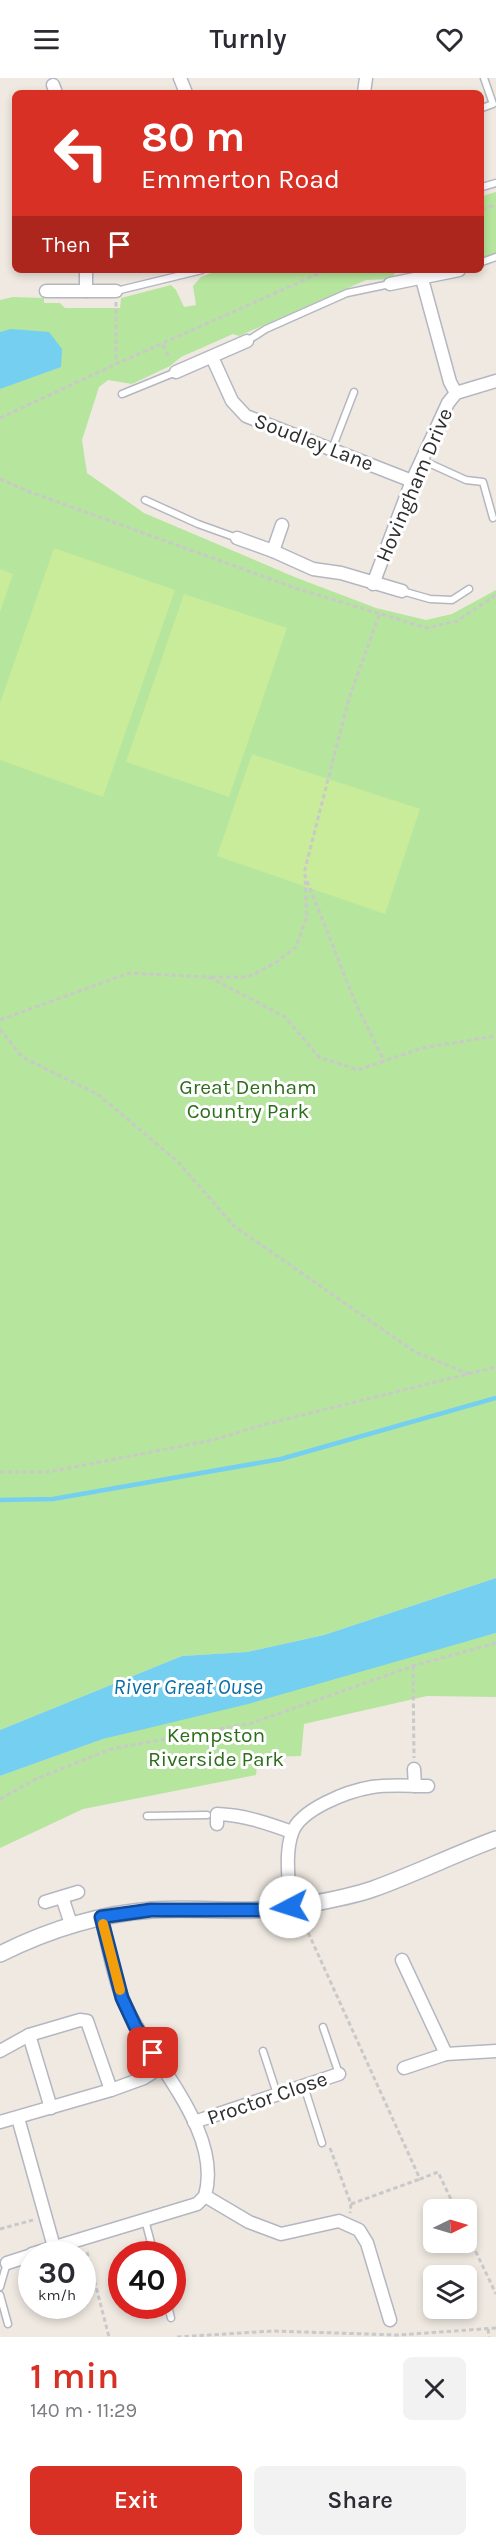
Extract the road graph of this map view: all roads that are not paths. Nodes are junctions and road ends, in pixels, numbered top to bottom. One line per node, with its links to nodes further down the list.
1 (484, 78): 2 (lane)
2 (484, 107)
3 (86, 273): 9 (street)
4 (189, 273): 10 (lane)
5 (447, 273): 6 (street)
6 (422, 279): 7 (street); 16 (street)
7 (390, 284): 11 (lane)
8 (46, 291): 9 (street)
9 (86, 291): 10 (street)
10 (116, 291)
11 (247, 341): 12 (street)
12 (212, 357): 13 (street); 18 (street, Soudley Lane)
13 (176, 372): 17 (lane)
14 (496, 381): 16 (street, Hovingham Drive)
15 (354, 392): 18 (lane)
16 (456, 393): 19 (street, Hovingham Drive)
17 (122, 394)
18 (332, 449): 20 (street, Soudley Lane)
19 (422, 460): 20 (street, Hovingham Drive); 22 (lane)
20 (412, 481): 26 (street, Hovingham Drive)
21 (145, 500): 24 (lane)
22 (494, 518)
23 (282, 525): 25 (street)
24 (237, 538): 25 (street)
25 (273, 550): 26 (street)
26 (373, 584): 28 (street)
27 (469, 589): 28 (lane)
28 (402, 591)
29 (414, 1769): 32 (street)
30 (147, 1815): 31 (lane)
31 (214, 1818): 32 (street)
32 (292, 1832): 37 (street)
33 (496, 1839): 37 (street)
34 (78, 1892): 35 (street)
35 (62, 1897): 36 (street); 39 (street)
36 (45, 1902)
37 (294, 1906): 38 (street)
38 (101, 1917): 39 (street); 48 (street)
39 (71, 1924): 40 (street)
40 (0, 1954)
41 (402, 1960): 47 (street)
42 (323, 2027): 50 (lane)
43 (28, 2035): 44 (street); 52 (street); 54 (street)
44 (0, 2051)
45 (263, 2051): 53 (lane)
46 (496, 2051): 47 (street)
47 (446, 2054): 49 (street)
48 (161, 2067): 52 (street); 57 (street)
49 (404, 2068)
50 (339, 2074): 51 (street, Proctor Close)
51 (304, 2085): 53 (street, Proctor Close); 58 (lane)
52 (111, 2090): 54 (street)
53 (277, 2095): 57 (street, Proctor Close)
54 (51, 2108): 55 (street)
55 (18, 2118): 56 (street); 61 (street)
56 (0, 2122)
57 (194, 2122): 59 (street)
58 (322, 2143)
59 (205, 2196): 60 (street); 68 (street)
60 (145, 2220): 62 (street); 63 (lane)
61 (52, 2241)
62 (73, 2241)
63 (151, 2241)
64 (18, 2259): 65 (street)
65 (7, 2263): 66 (lane)
66 (0, 2287)
67 (0, 2295): 69 (lane)
68 (390, 2320)
69 (8, 2324)

